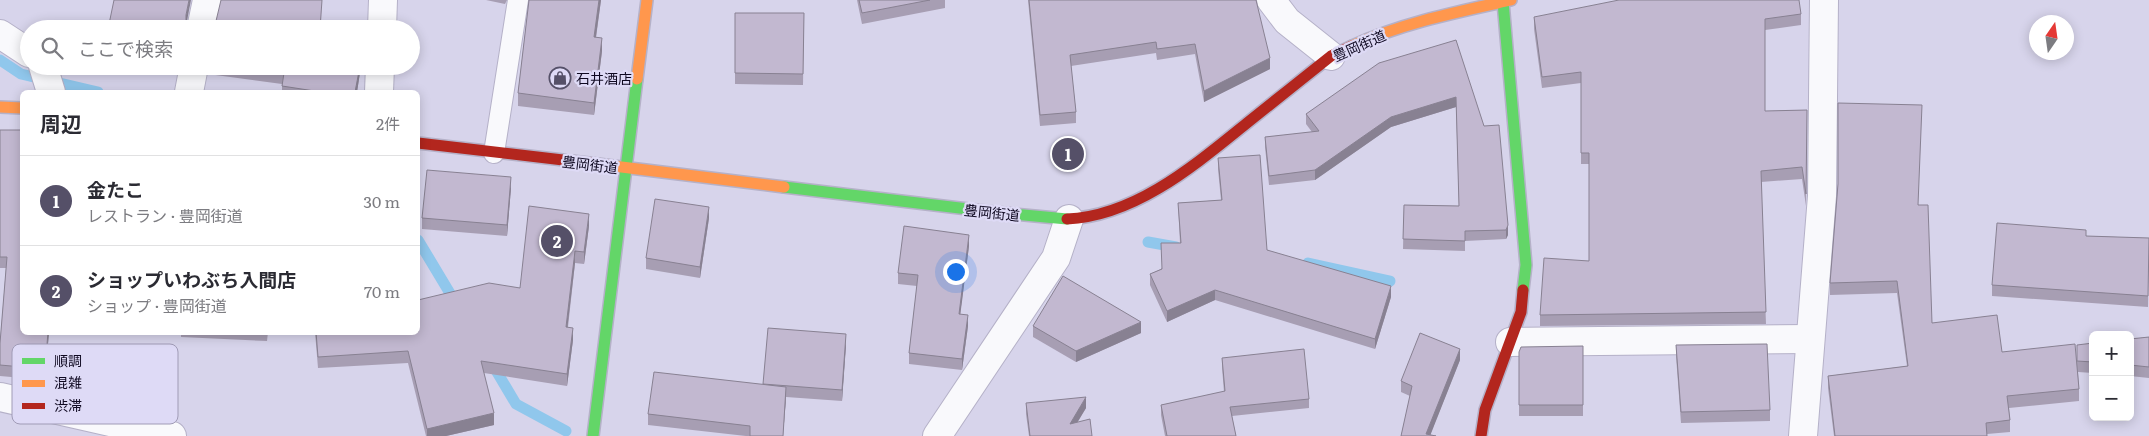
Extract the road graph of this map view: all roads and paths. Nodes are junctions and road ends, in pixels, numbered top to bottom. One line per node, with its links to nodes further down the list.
1 (207, 0): 8 (street)
2 (383, 0): 9 (street)
3 (518, 0): 22 (lane)
4 (646, 0): 23 (main road)
5 (1271, 0): 12 (street)
6 (1824, 0): 25 (street)
7 (1507, 1): 12 (main road, 豊岡街道); 26 (main road)
8 (203, 20)
9 (382, 20)
10 (0, 34): 11 (street)
11 (20, 47)
12 (1331, 56): 24 (main road, 豊岡街道)
13 (46, 75): 16 (street)
14 (192, 75): 17 (street)
15 (380, 75): 18 (street)
16 (50, 90)
17 (189, 90)
18 (379, 90)
19 (0, 107): 20 (main road)
20 (20, 108)
21 (420, 143): 22 (main road, 豊岡街道)
22 (494, 153): 23 (main road, 豊岡街道)
23 (627, 169): 24 (main road, 豊岡街道); 29 (main road)
24 (1069, 219): 30 (street)
25 (1810, 338): 26 (street); 32 (street)
26 (1510, 342): 31 (main road)
27 (119, 424): 28 (street)
28 (172, 436)
29 (593, 436)
30 (937, 436)
31 (1481, 436)
32 (1803, 436)

